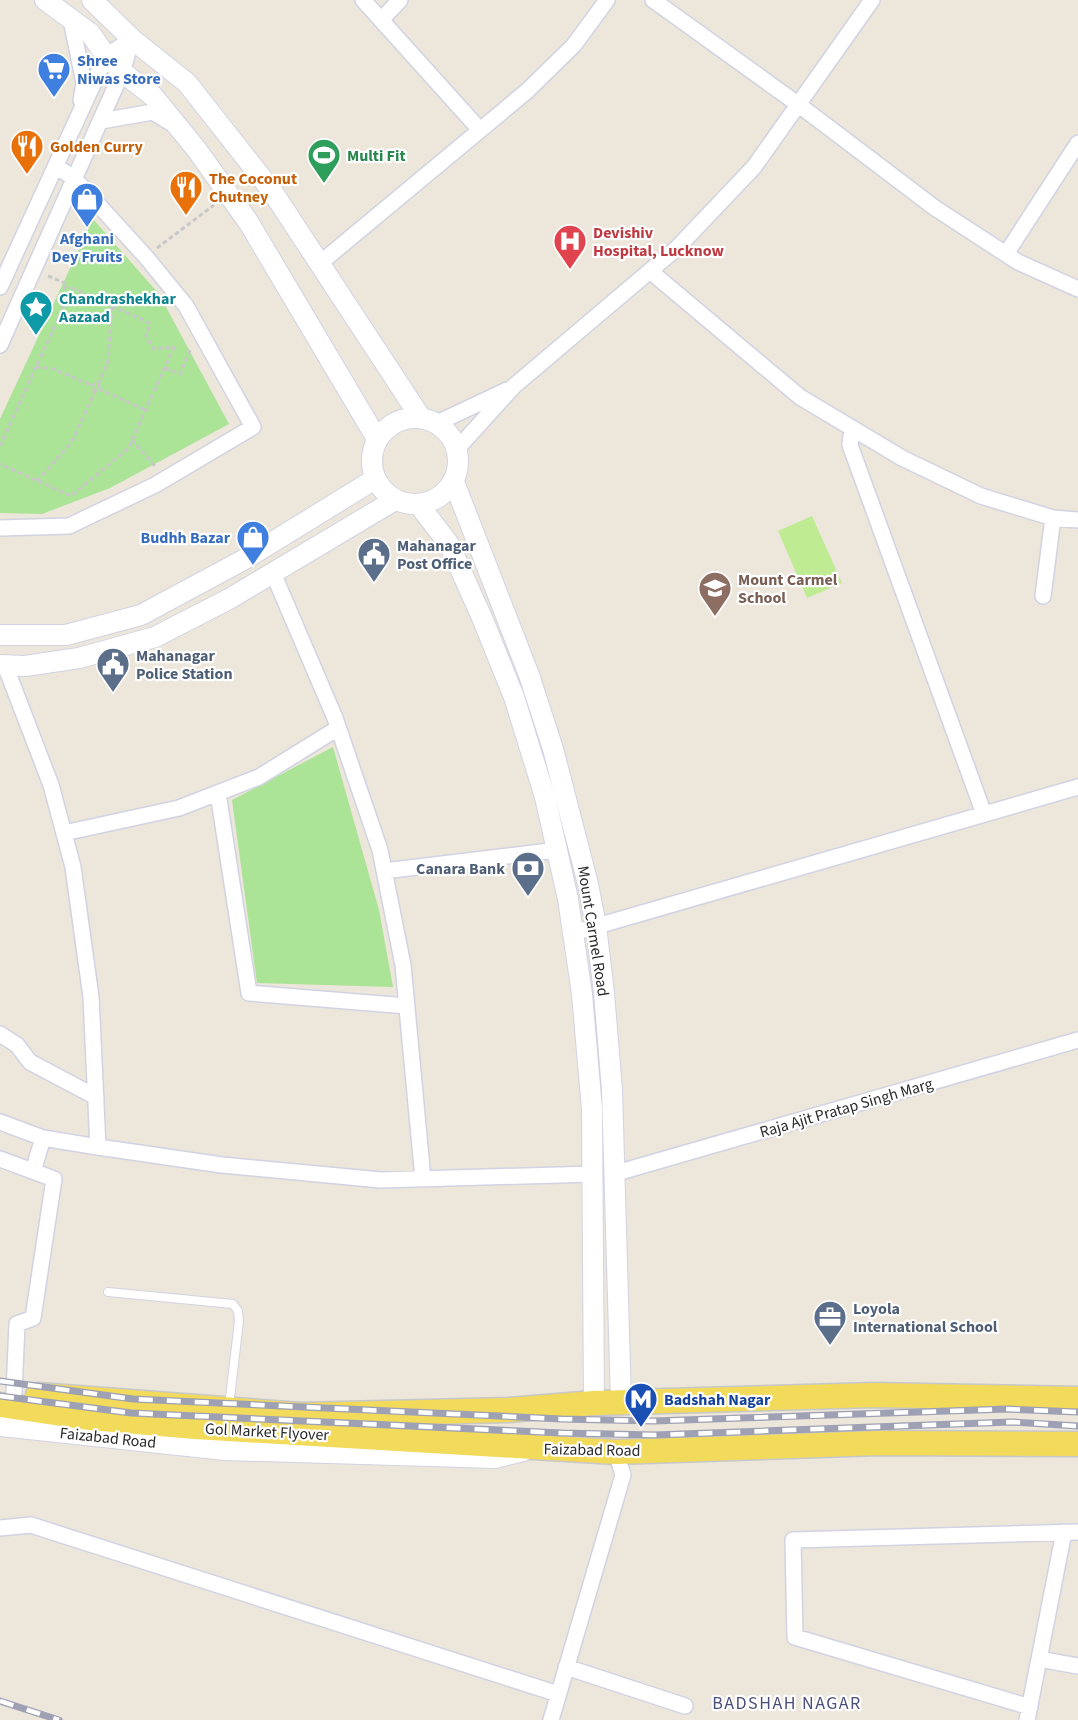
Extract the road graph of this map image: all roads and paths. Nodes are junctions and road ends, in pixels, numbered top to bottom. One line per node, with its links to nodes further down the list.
1 (45, 0): 8 (street)
2 (92, 0): 10 (street)
3 (363, 0): 9 (street)
4 (400, 0): 9 (street)
5 (607, 0): 17 (street)
6 (653, 0): 13 (street)
7 (872, 0): 13 (street)
8 (71, 20): 11 (street); 14 (street)
9 (381, 20): 17 (street)
10 (132, 39): 11 (street); 12 (street); 24 (street)
11 (106, 56): 12 (street); 14 (street)
12 (122, 72): 15 (street); 16 (street)
13 (799, 105): 22 (street); 26 (street)
14 (78, 118): 19 (street)
15 (101, 121): 16 (street); 20 (street)
16 (178, 127): 21 (street)
17 (480, 130): 24 (street)
18 (1078, 143): 22 (street)
19 (56, 166): 20 (street); 27 (street)
20 (75, 179): 23 (street); 25 (street)
21 (228, 194): 23 (path); 43 (street)
22 (1006, 254): 28 (street)
23 (146, 256): 32 (street)
24 (319, 264): 41 (street)
25 (34, 269): 29 (path); 31 (street)
26 (650, 271): 38 (street); 42 (street)
27 (0, 287)
28 (1078, 289)
29 (64, 304): 30 (path); 34 (path)
30 (112, 306): 35 (path); 36 (path)
31 (5, 320): 33 (street)
32 (199, 330): 35 (path); 56 (street)
33 (0, 345)
34 (36, 367): 37 (path); 45 (path)
35 (165, 368): 40 (path)
36 (98, 384): 37 (path); 39 (path)
37 (93, 386): 39 (path)
38 (514, 386): 41 (street); 46 (street)
39 (97, 390): 40 (path); 50 (path)
40 (146, 410): 44 (path)
41 (429, 421): 43 (street); 46 (street)
42 (852, 428): 54 (street); 64 (street)
43 (377, 439): 49 (street)
44 (132, 440): 48 (path); 50 (path)
45 (0, 444)
46 (457, 449): 51 (street)
47 (0, 464): 50 (path)
48 (159, 470)
49 (375, 479): 52 (street); 59 (street)
50 (37, 480)
51 (454, 482): 53 (street); 68 (street, Mount Carmel Road)
52 (395, 500): 53 (street); 57 (street)
53 (418, 505): 66 (street)
54 (1053, 518): 55 (street); 58 (street)
55 (1078, 520)
56 (0, 528)
57 (273, 573): 60 (street); 61 (street)
58 (1043, 596)
59 (0, 635)
60 (2, 665): 65 (street)
61 (338, 728): 63 (street); 67 (street)
62 (1078, 787): 64 (street)
63 (218, 793): 65 (street); 70 (street)
64 (984, 814): 68 (street)
65 (64, 833): 73 (street)
66 (557, 850): 67 (street); 69 (street)
67 (384, 871): 70 (street)
68 (596, 926): 69 (street); 80 (street, Mount Carmel Road)
69 (573, 933): 79 (street)
70 (406, 1006): 81 (street)
71 (0, 1034): 73 (street)
72 (1078, 1040): 80 (street, Raja Ajit Pratap Singh Marg)
73 (96, 1097): 76 (street)
74 (0, 1122): 75 (street)
75 (43, 1138): 76 (street); 78 (street)
76 (98, 1148): 81 (street)
77 (0, 1158): 78 (street)
78 (33, 1171): 83 (street)
79 (592, 1174): 81 (street); 86 (street)
80 (613, 1174): 85 (street, Mount Carmel Road)
81 (423, 1179)
82 (108, 1292): 87 (lane)
83 (5, 1397): 87 (main road); 90 (main road, Gol Market Flyover)
84 (1078, 1399): 85 (main road)
85 (621, 1402): 86 (main road)
86 (594, 1403): 87 (main road)
87 (228, 1410)
88 (0, 1426): 90 (street, Faizabad Road)
89 (1078, 1444): 91 (main road, Faizabad Road)
90 (534, 1448): 91 (main road, Faizabad Road)
91 (616, 1452): 96 (street)
92 (0, 1528): 97 (street)
93 (1071, 1532): 94 (street); 99 (street)
94 (1039, 1659): 95 (street); 99 (street)
95 (1078, 1666)
96 (566, 1667): 97 (street); 98 (street)
97 (558, 1694): 100 (street)
98 (685, 1706)
99 (1029, 1713)
100 (551, 1720)

